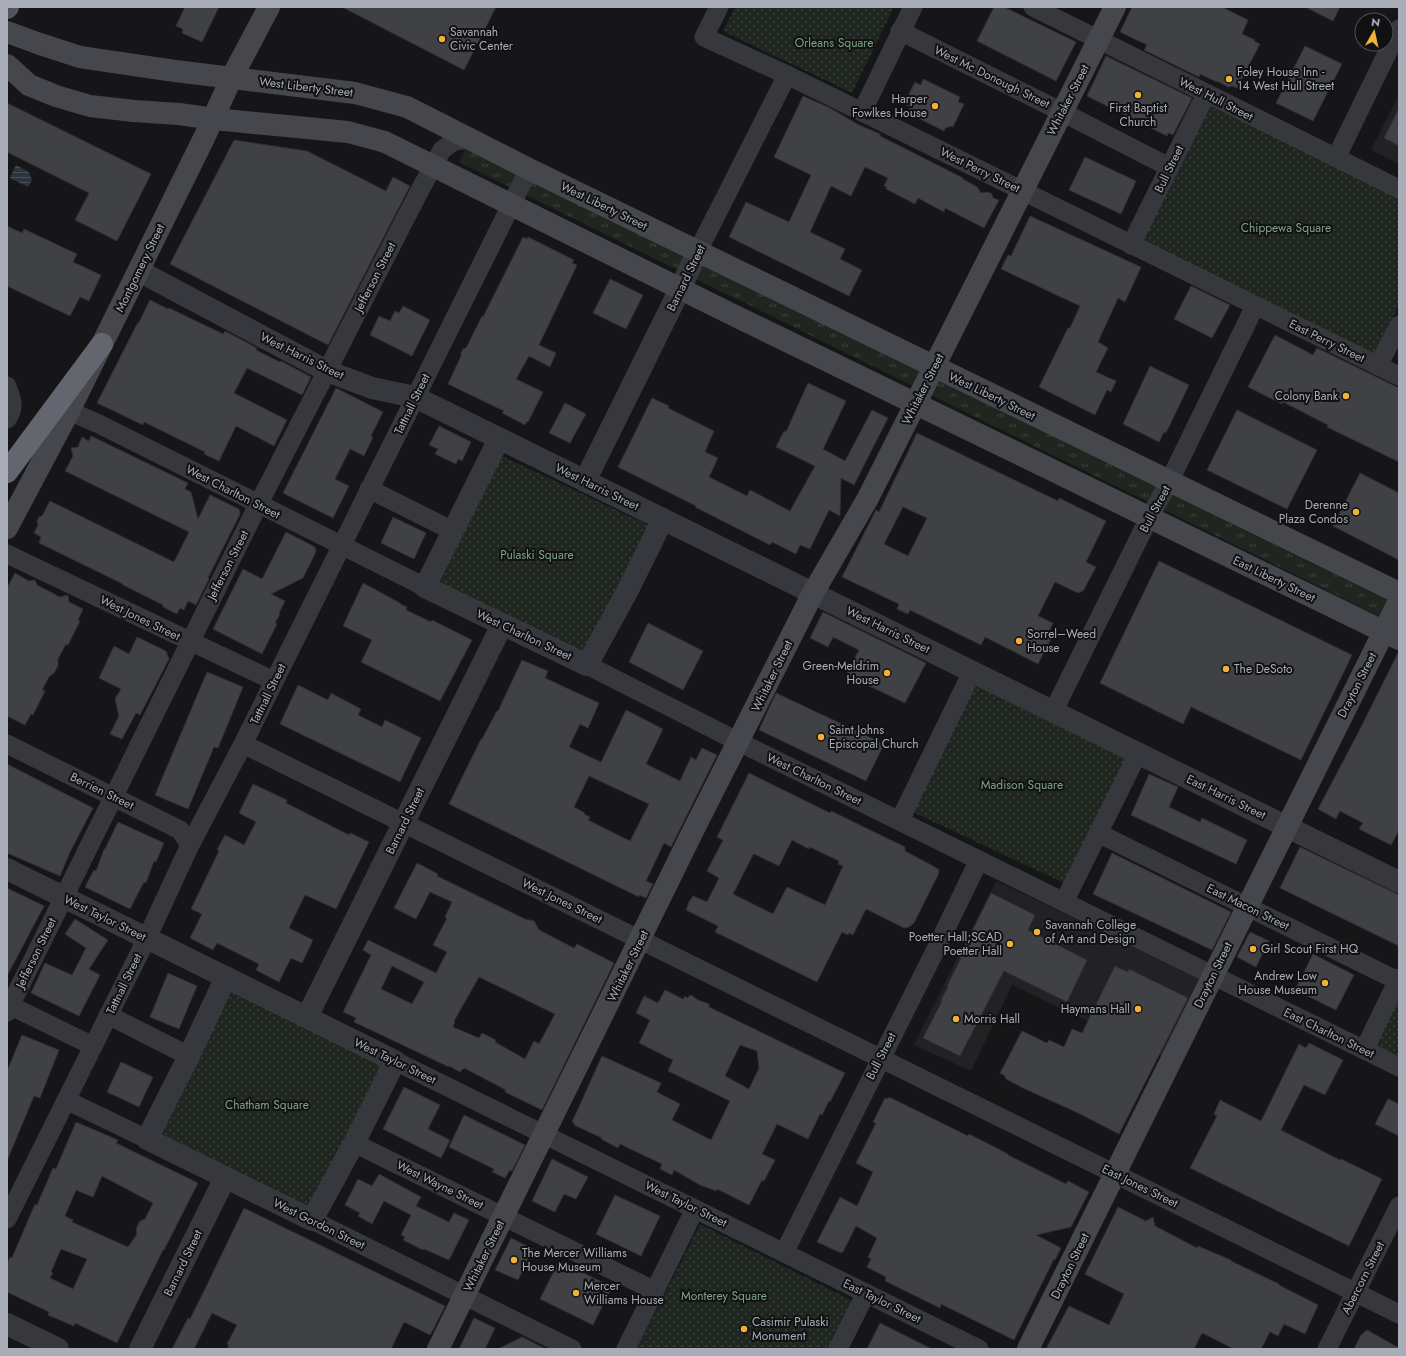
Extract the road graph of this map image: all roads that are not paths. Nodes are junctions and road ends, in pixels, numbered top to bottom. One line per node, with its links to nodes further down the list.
1 (269, 7): 12 (main road, Montgomery Street)
2 (719, 7): 11 (street, West Perry Street)
3 (913, 7): 7 (street)
4 (1033, 7): 9 (street, West Hull Street)
5 (1115, 7): 9 (main road, Whitaker Street)
6 (1399, 29): 18 (street)
7 (900, 31): 14 (street); 15 (street, West Mc Donough Street)
8 (7, 32): 12 (main road, West Liberty Street)
9 (1099, 39): 13 (street, West Hull Street); 15 (main road, Whitaker Street)
10 (7, 65): 16 (main road)
11 (787, 75): 14 (street, West Perry Street); 26 (street, Barnard Street)
12 (232, 77): 16 (main road, Montgomery Street); 17 (main road, West Liberty Street)
13 (1206, 94): 18 (street, West Hull Street); 20 (street, Bull Street)
14 (862, 112): 23 (street, West Perry Street)
15 (1062, 112): 20 (street, West Mc Donough Street); 23 (main road, Whitaker Street)
16 (214, 119): 19 (main road); 27 (main road, Montgomery Street)
17 (470, 139): 19 (street, Jefferson Street); 21 (main road, West Liberty Street)
18 (1336, 158): 22 (street, West Hull Street)
19 (433, 166): 24 (main road); 34 (street, Jefferson Street)
20 (1169, 167): 25 (street, Bull Street)
21 (529, 169): 24 (street, Tattnall Street); 26 (main road, West Liberty Street)
22 (1399, 189)
23 (1023, 191): 25 (street, West Perry Street); 33 (main road, Whitaker Street)
24 (512, 205): 28 (main road); 37 (street, Tattnall Street)
25 (1131, 245): 29 (street, West Perry Street)
26 (698, 251): 28 (street, Barnard Street); 33 (main road, West Liberty Street)
27 (139, 271): 31 (main road, Montgomery Street); 34 (street, West Harris Street)
28 (680, 289): 38 (main road); 43 (street, Barnard Street)
29 (1255, 306): 32 (street, East Perry Street); 44 (street, Bull Street)
30 (1399, 325): 32 (street)
31 (102, 344): 39 (main road, Montgomery Street); 42 (highway)
32 (1378, 366): 35 (street, East Perry Street)
33 (934, 367): 38 (main road, Whitaker Street); 44 (main road, West Liberty Street)
34 (327, 371): 37 (street, West Harris Street); 46 (street, Jefferson Street)
35 (1399, 376)
36 (7, 386): 40 (street)
37 (415, 397): 41 (street, West Harris Street); 45 (street, Tattnall Street)
38 (915, 403): 47 (main road); 54 (main road, Whitaker Street)
39 (69, 411): 46 (street, West Charlton Street); 49 (main road, Montgomery Street)
40 (7, 419)
41 (499, 439): 43 (street, West Harris Street); 50 (street)
42 (7, 472)
43 (585, 481): 48 (street, West Harris Street)
44 (1169, 482): 47 (street, Bull Street); 55 (main road)
45 (369, 489): 50 (street); 51 (street, Tattnall Street)
46 (258, 505): 51 (street, West Charlton Street); 59 (street, Jefferson Street)
47 (1149, 518): 58 (main road, East Liberty Street); 63 (street, Bull Street)
48 (663, 519): 54 (street, West Harris Street); 60 (street)
49 (7, 528)
50 (454, 531): 53 (street)
51 (341, 546): 53 (street, West Charlton Street); 62 (street, Tattnall Street)
52 (7, 554): 59 (street, West Jones Street)
53 (425, 587): 57 (street, West Charlton Street)
54 (813, 593): 61 (street, West Harris Street); 64 (main road, Whitaker Street)
55 (1399, 593)
56 (1399, 601): 58 (main road, Drayton Street)
57 (502, 625): 60 (street, West Charlton Street); 70 (street, Barnard Street)
58 (1391, 635): 71 (main road, Drayton Street)
59 (190, 642): 62 (street, West Jones Street); 68 (street, Jefferson Street)
60 (587, 665): 64 (street, West Charlton Street)
61 (972, 672): 63 (street, West Harris Street); 69 (street)
62 (274, 681): 66 (street, Tattnall Street)
63 (1053, 712): 67 (street, East Harris Street)
64 (739, 742): 69 (street, West Charlton Street); 81 (main road, Whitaker Street)
65 (7, 744): 68 (street, Berrien Street)
66 (243, 744): 70 (street, West Jones Street); 73 (street, Tattnall Street)
67 (1138, 753): 71 (street, East Harris Street); 72 (street)
68 (113, 797): 73 (street, Berrien Street); 77 (street, Jefferson Street)
69 (900, 820): 74 (street, West Charlton Street)
70 (404, 823): 81 (street, West Jones Street); 87 (street, Barnard Street)
71 (1287, 827): 76 (street, East Harris Street); 79 (main road, Drayton Street)
72 (1098, 833): 78 (street); 79 (street, East Macon Street)
73 (190, 845): 80 (street, Tattnall Street)
74 (979, 860): 78 (street, East Charlton Street); 91 (street, Bull Street)
75 (7, 869): 77 (street, West Taylor Street)
76 (1399, 882)
77 (63, 897): 80 (street, West Taylor Street); 85 (street, Jefferson Street)
78 (1064, 902): 82 (street, East Charlton Street)
79 (1247, 907): 82 (main road, Drayton Street); 84 (street, East Macon Street)
80 (146, 938): 83 (street, West Taylor Street); 86 (street, Tattnall Street)
81 (641, 940): 91 (street, West Jones Street); 95 (main road, Whitaker Street)
82 (1213, 975): 89 (street, East Charlton Street); 98 (main road, Drayton Street)
83 (226, 978): 87 (street, West Taylor Street); 90 (street)
84 (1398, 980): 89 (street)
85 (8, 1007): 88 (street)
86 (108, 1015): 88 (street, Tattnall Street); 90 (street)
87 (307, 1017): 92 (street, West Taylor Street)
88 (93, 1046): 94 (street, Tattnall Street)
89 (1364, 1050): 93 (street, East Charlton Street)
90 (189, 1056): 96 (street)
91 (880, 1058): 98 (street, East Jones Street); 105 (street, Bull Street)
92 (395, 1061): 95 (street, West Taylor Street); 97 (street)
93 (1399, 1067)
94 (66, 1100): 96 (street, West Gordon Street); 102 (street, Tattnall Street)
95 (544, 1134): 101 (street, West Taylor Street); 103 (main road, Whitaker Street)
96 (147, 1140): 99 (street, West Gordon Street)
97 (354, 1142): 103 (street, West Wayne Street); 104 (street)
98 (1114, 1174): 107 (street, East Jones Street); 119 (main road, Drayton Street)
99 (225, 1178): 104 (street, West Gordon Street); 113 (street, Barnard Street)
100 (1399, 1206): 107 (street, Abercorn Street)
101 (695, 1209): 105 (street, West Taylor Street); 106 (street)
102 (9, 1211)
103 (504, 1216): 106 (street, West Wayne Street); 109 (main road, Whitaker Street)
104 (312, 1220): 109 (street, West Gordon Street)
105 (784, 1253): 108 (street, East Taylor Street)
106 (655, 1291): 116 (street)
107 (1355, 1292): 110 (street, East Jones Street); 120 (street, Abercorn Street)
108 (866, 1293): 117 (street); 118 (street, East Taylor Street)
109 (464, 1296): 114 (main road, Whitaker Street); 115 (street, West Gordon Street)
110 (1399, 1314)
111 (7, 1324): 112 (street)
112 (58, 1349)
113 (140, 1349)
114 (438, 1349)
115 (572, 1349)
116 (626, 1349)
117 (838, 1349)
118 (979, 1349)
119 (1028, 1349)
120 (1327, 1349)

